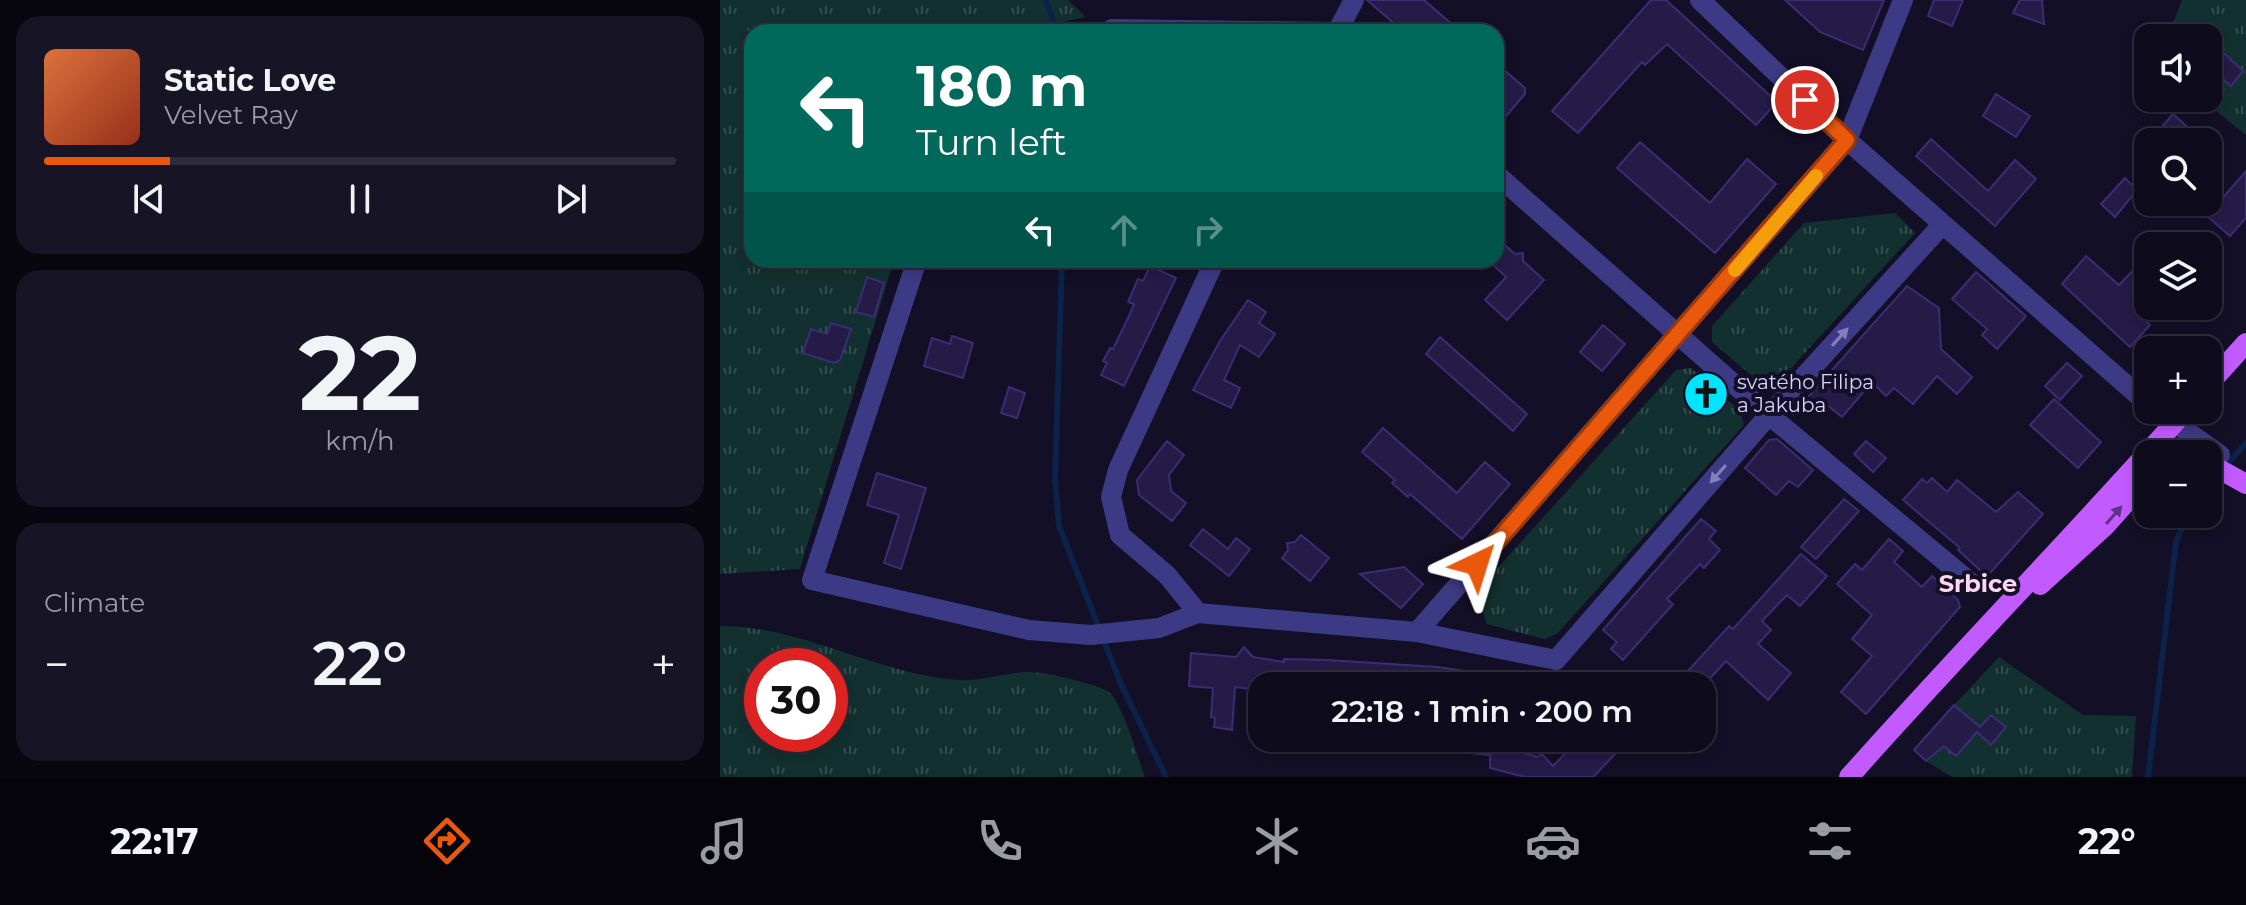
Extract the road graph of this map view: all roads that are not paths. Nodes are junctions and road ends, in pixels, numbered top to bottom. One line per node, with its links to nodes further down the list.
1 (1354, 0): 4 (street)
2 (1700, 0): 5 (street)
3 (1903, 0): 5 (street)
4 (1340, 24)
5 (1847, 140): 7 (street); 10 (street)
6 (1504, 181): 10 (street)
7 (1942, 225): 13 (street); 14 (street, one-way to 7)
8 (914, 268): 22 (street)
9 (1211, 268): 22 (street)
10 (1679, 336): 14 (street); 24 (street)
11 (2246, 343): 12 (main road)
12 (2222, 370)
13 (2134, 392)
14 (1769, 415): 21 (street); 24 (street, one-way to 24)
15 (2173, 424): 23 (main road)
16 (2186, 424): 17 (street)
17 (2199, 440)
18 (2222, 465): 19 (main road)
19 (2246, 484)
20 (2134, 494): 23 (main road, one-way to 20)
21 (1970, 582)
22 (1198, 613): 24 (street)
23 (1991, 620): 25 (main road)
24 (1417, 632)
25 (1849, 777)

